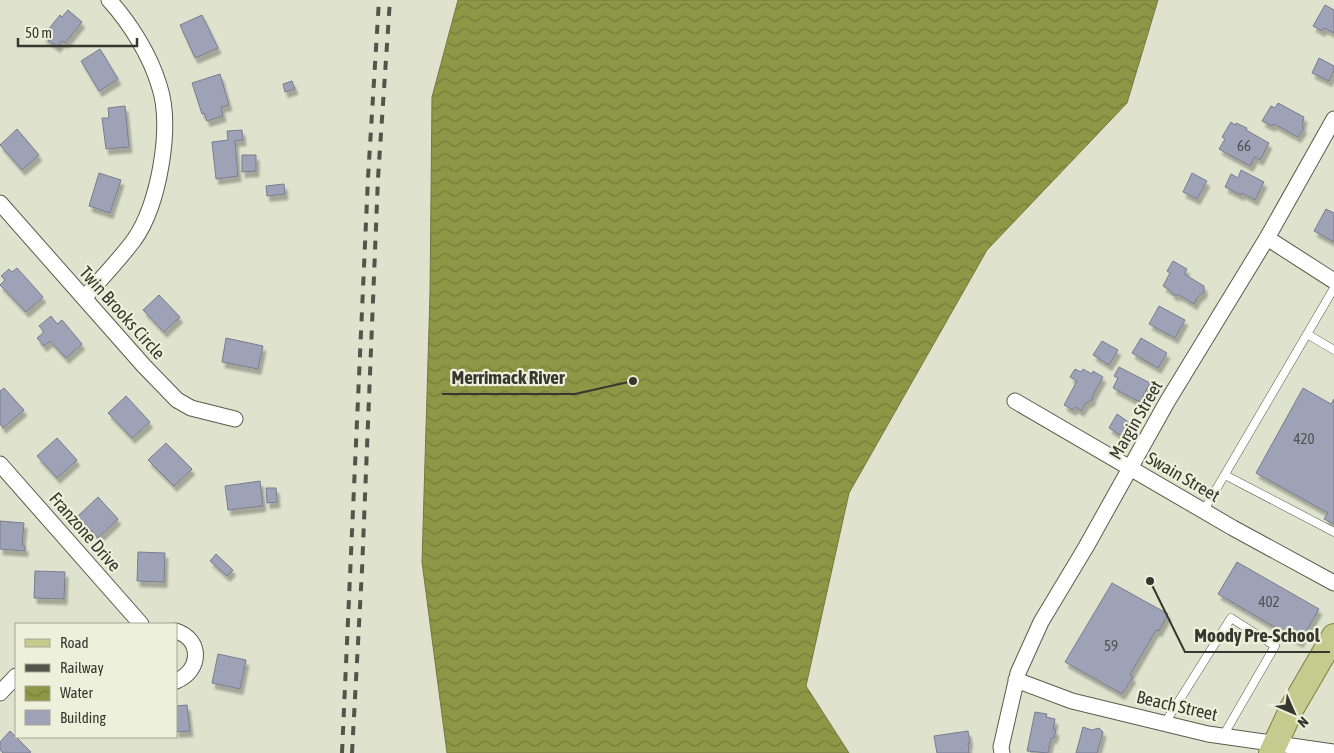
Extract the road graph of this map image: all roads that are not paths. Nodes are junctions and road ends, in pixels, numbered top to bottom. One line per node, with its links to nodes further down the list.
1 (109, 0): 7 (street)
2 (1334, 119): 4 (street, Margin Street)
3 (0, 203): 7 (street, Twin Brooks Circle)
4 (1267, 238): 5 (street); 13 (street, Margin Street)
5 (1334, 281)
6 (1334, 288): 8 (lane)
7 (84, 298): 11 (street, Twin Brooks Circle)
8 (1307, 334): 9 (lane); 14 (lane)
9 (1334, 350)
10 (1015, 401): 13 (street, Swain Street)
11 (235, 419)
12 (0, 464): 18 (street, Franzone Drive)
13 (1130, 468): 15 (street, Swain Street); 23 (street, Margin Street)
14 (1225, 475): 15 (lane); 16 (lane)
15 (1204, 510): 17 (street, Swain Street)
16 (1334, 532)
17 (1334, 583)
18 (141, 623)
19 (178, 632): 22 (street)
20 (1334, 636): 27 (main road)
21 (15, 677): 24 (street)
22 (178, 680)
23 (1016, 680): 25 (street, Beach Street); 29 (street, Margin Street)
24 (0, 693)
25 (1165, 723): 26 (street, Beach Street); 26 (lane)
26 (1223, 736): 27 (street, Beach Street)
27 (1273, 749): 28 (street, Beach Street)
28 (1334, 752)
29 (1002, 753)

